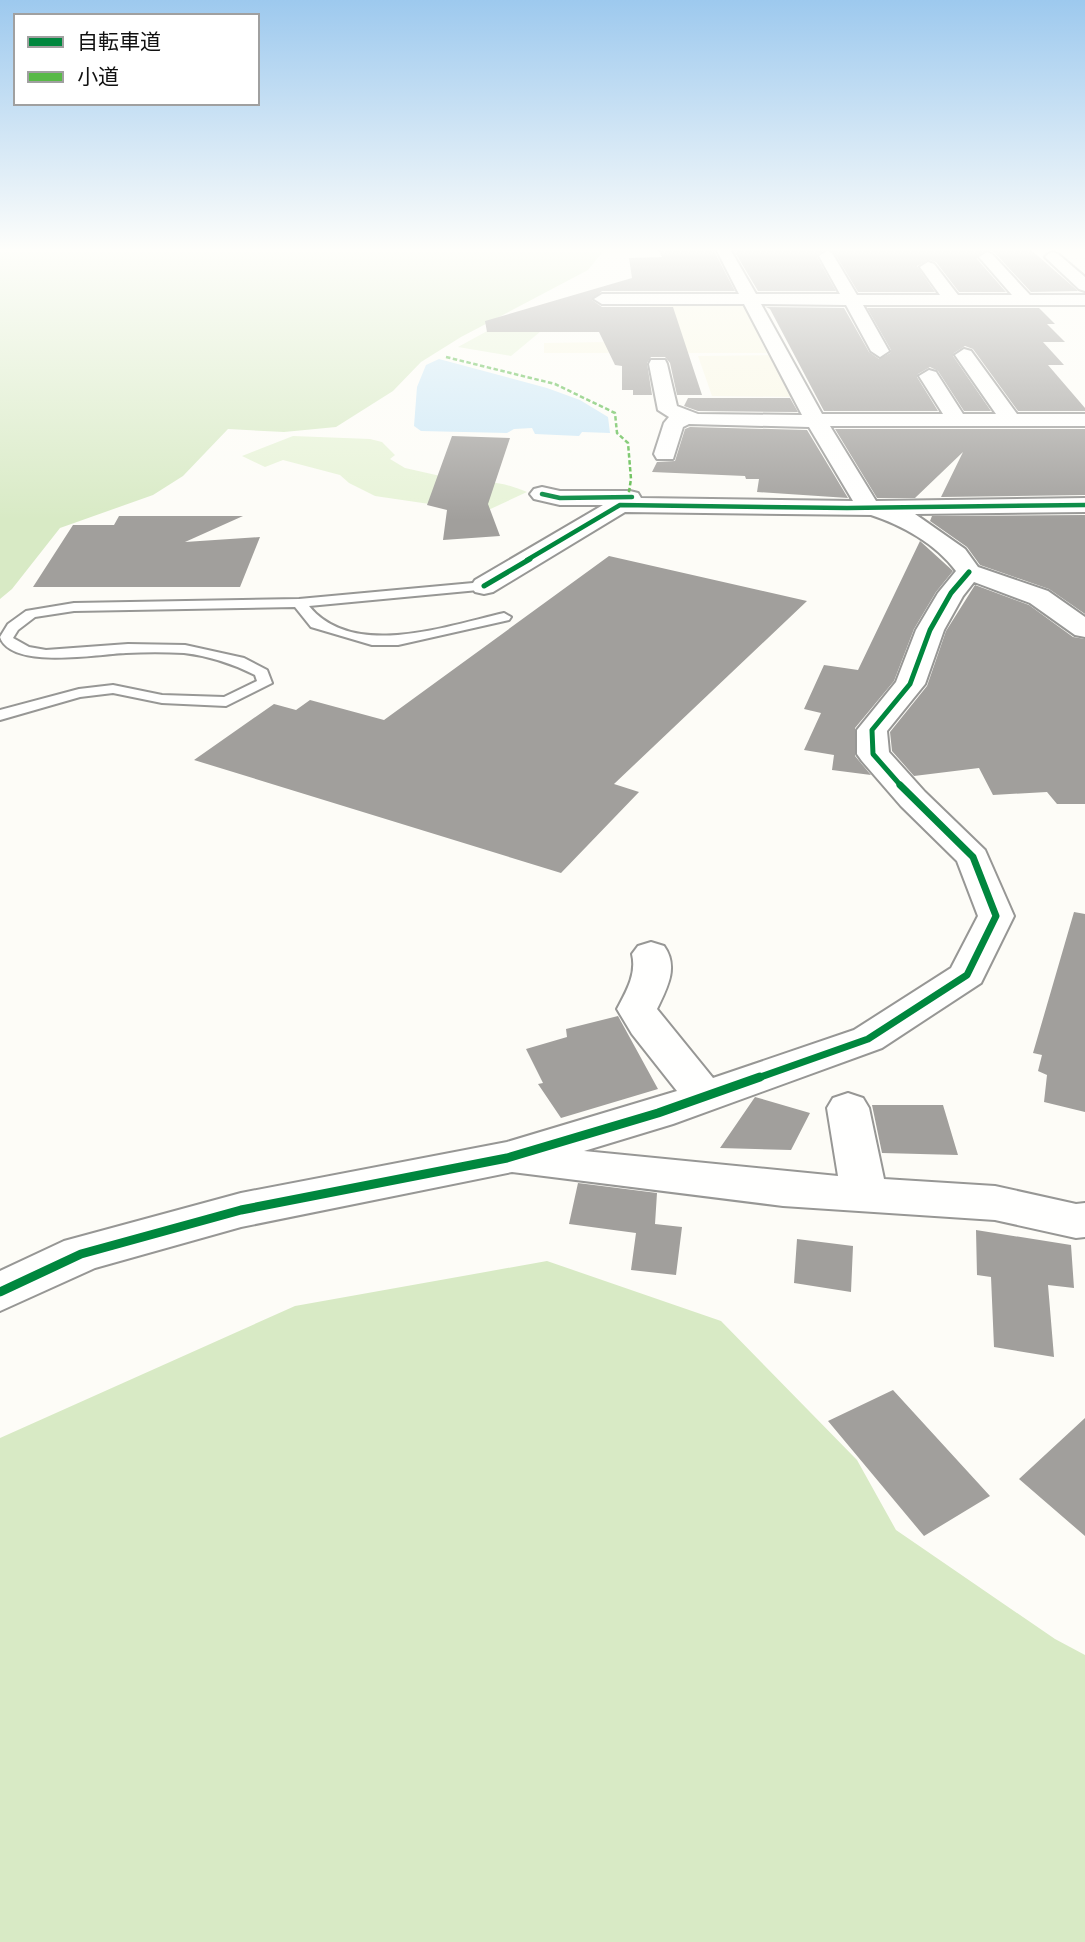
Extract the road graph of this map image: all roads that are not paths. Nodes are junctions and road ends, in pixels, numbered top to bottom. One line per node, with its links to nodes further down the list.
1 (772, 340): 8 (street)
2 (874, 340): 3 (street)
3 (880, 351)
4 (964, 355): 10 (street)
5 (658, 364): 7 (street)
6 (914, 393): 9 (street)
7 (686, 418): 8 (street); 12 (street)
8 (816, 420): 9 (street); 15 (street)
9 (957, 420): 10 (street)
10 (1011, 420): 11 (street)
11 (1085, 420)
12 (665, 454)
13 (542, 494): 16 (street)
14 (1085, 505): 15 (street)
15 (868, 506): 16 (street); 17 (street)
16 (795, 507): 18 (street)
17 (969, 572): 21 (street); 24 (street)
18 (484, 586): 19 (lane)
19 (299, 603): 20 (lane); 22 (lane)
20 (504, 617)
21 (1085, 629)
22 (0, 715)
23 (651, 954): 24 (street)
24 (704, 1096): 26 (street)
25 (848, 1108): 27 (street)
26 (507, 1158): 27 (street); 29 (street)
27 (864, 1193): 28 (street)
28 (1085, 1220)
29 (0, 1292)

